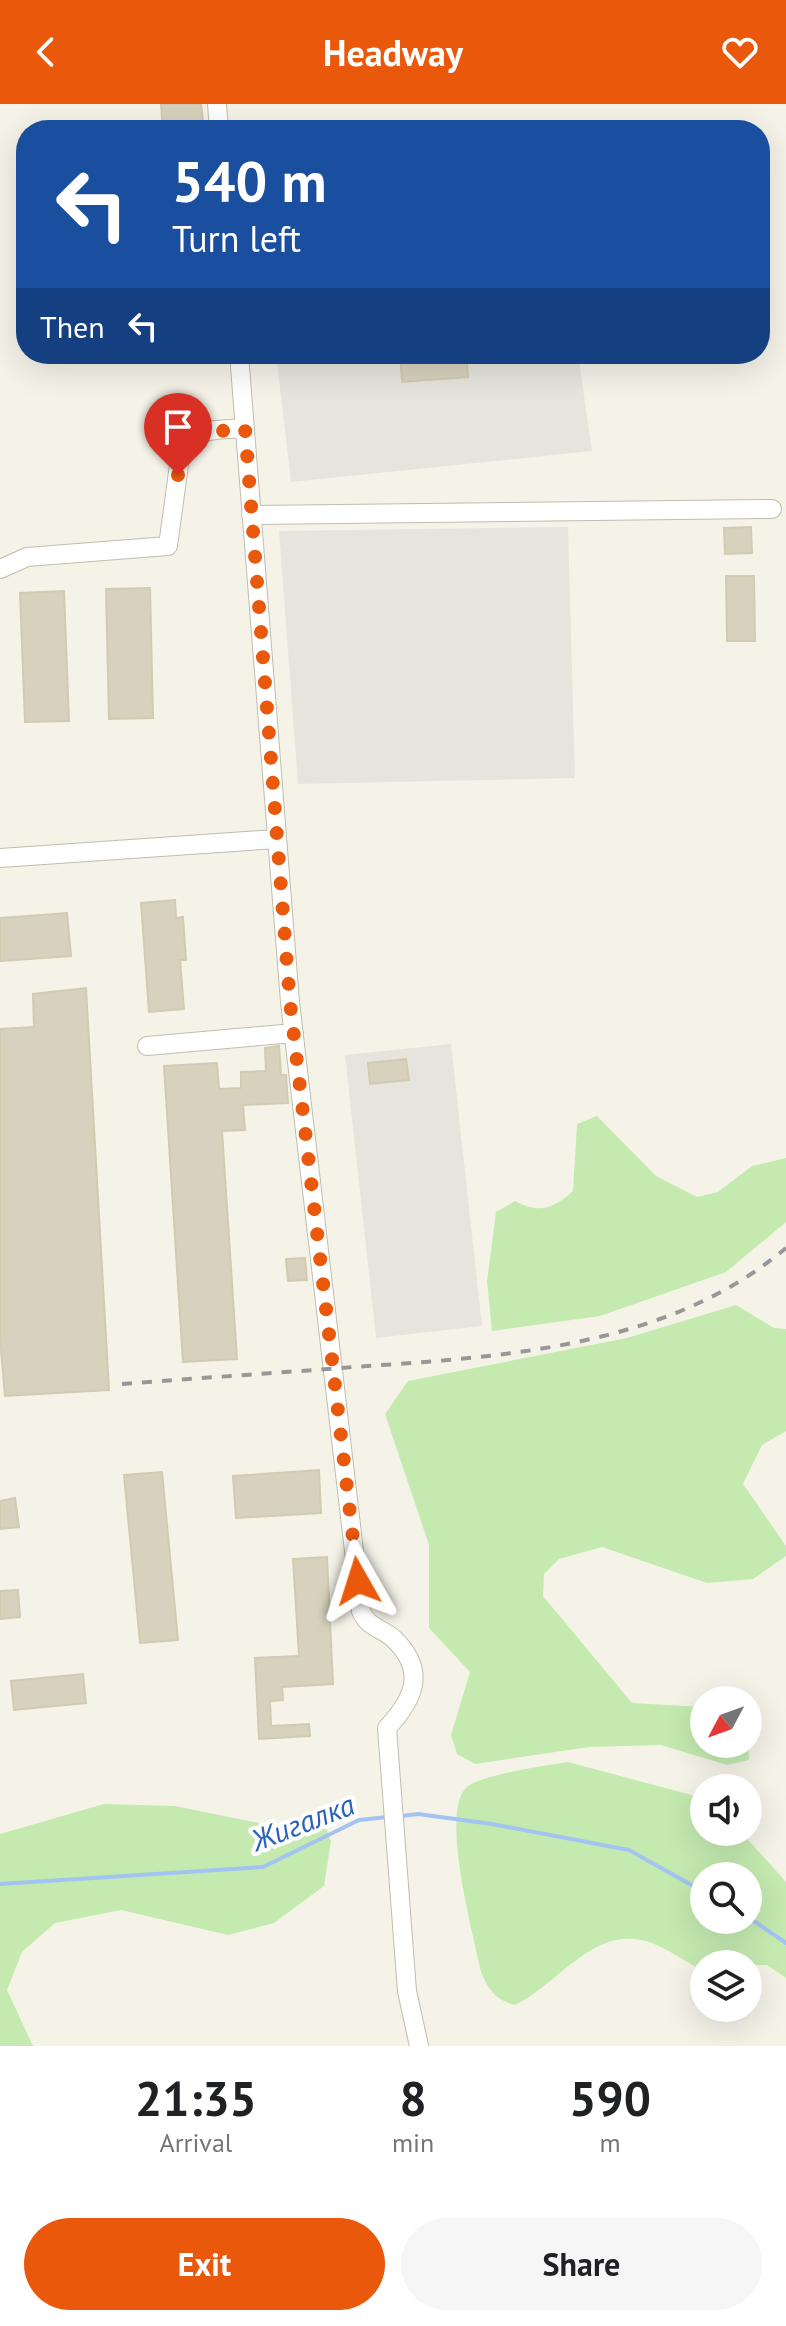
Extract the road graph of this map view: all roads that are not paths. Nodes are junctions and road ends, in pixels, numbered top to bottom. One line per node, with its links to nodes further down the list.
1 (240, 364): 2 (street)
2 (245, 428): 4 (street); 5 (street)
3 (772, 509): 4 (street)
4 (251, 515): 6 (street)
5 (0, 569)
6 (276, 839): 7 (street); 8 (street)
7 (0, 858)
8 (294, 1033): 9 (street); 10 (street)
9 (147, 1046)
10 (419, 2046)

